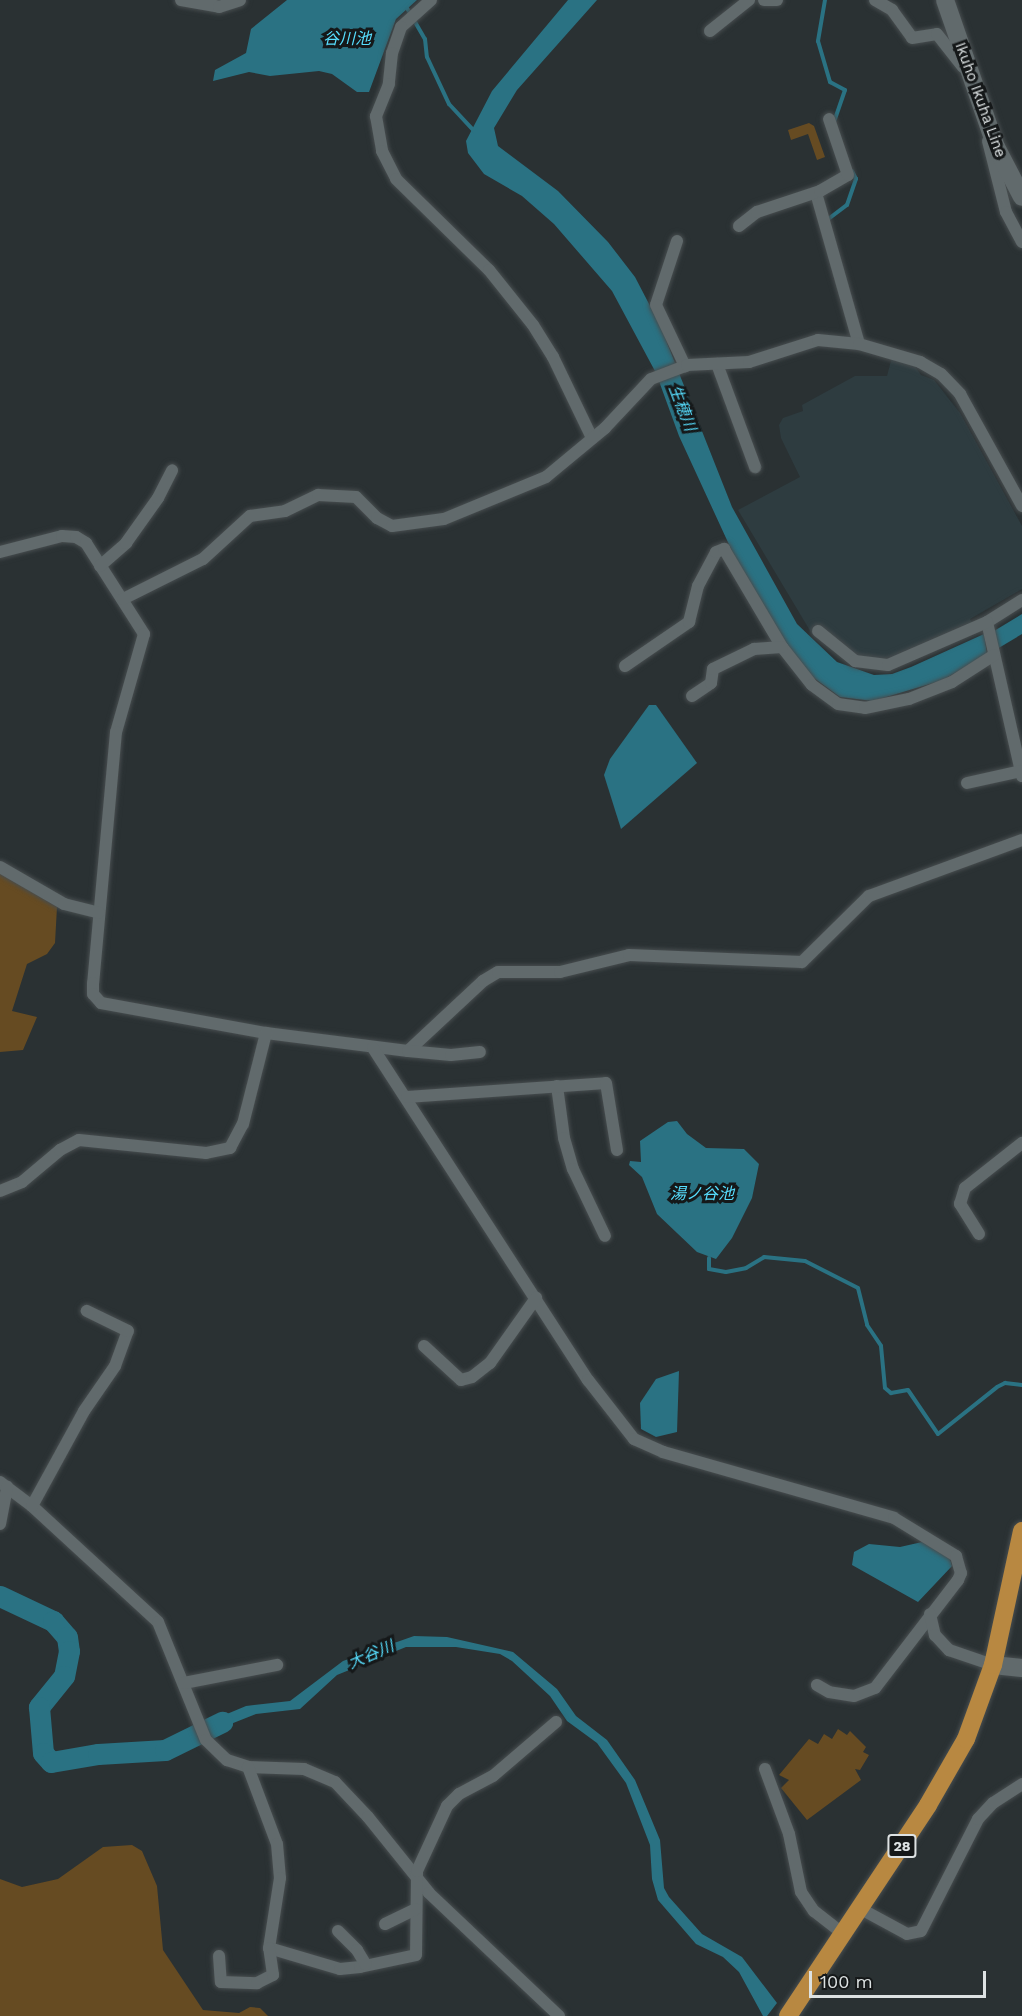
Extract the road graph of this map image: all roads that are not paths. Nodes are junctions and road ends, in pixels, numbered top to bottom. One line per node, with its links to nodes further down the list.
1 (181, 0): 2 (street)
2 (240, 0)
3 (431, 0): 21 (street)
4 (749, 0): 9 (street)
5 (764, 0): 6 (street)
6 (777, 0)
7 (875, 0): 10 (street)
8 (945, 0): 10 (main road, Ikuho Ikuha Line)
9 (710, 31)
10 (971, 74): 11 (main road, Ikuho Ikuha Line)
11 (982, 107): 14 (main road, Ikuho Ikuha Line); 17 (street)
12 (829, 119): 13 (street)
13 (816, 193): 15 (street); 18 (street)
14 (1022, 196)
15 (739, 226)
16 (677, 241): 20 (street)
17 (1022, 242)
18 (859, 344): 19 (street); 24 (street)
19 (717, 364): 20 (street); 22 (street)
20 (682, 368): 21 (street)
21 (592, 438): 27 (street)
22 (755, 467)
23 (172, 470): 26 (street)
24 (1022, 506)
25 (0, 552): 26 (street)
26 (100, 566): 27 (street)
27 (123, 599): 40 (street)
28 (1022, 600): 29 (street)
29 (988, 626): 30 (street); 32 (street)
30 (818, 631)
31 (782, 647): 32 (street); 33 (street); 34 (street)
32 (993, 654): 35 (street)
33 (625, 666)
34 (692, 696)
35 (1016, 730): 36 (street)
36 (1021, 773): 37 (street)
37 (967, 783)
38 (1022, 840): 43 (street)
39 (0, 867): 40 (street)
40 (99, 913): 41 (street)
41 (266, 1033): 42 (street); 49 (street)
42 (373, 1048): 43 (street); 46 (street)
43 (408, 1051): 44 (street)
44 (480, 1052)
45 (556, 1086): 46 (street); 48 (street); 51 (street)
46 (408, 1097): 52 (street)
47 (1022, 1143): 50 (street)
48 (617, 1150)
49 (0, 1191)
50 (979, 1234)
51 (605, 1236)
52 (536, 1298): 54 (street); 59 (street)
53 (87, 1311): 56 (street)
54 (424, 1346)
55 (4, 1484): 56 (street); 57 (street)
56 (32, 1506): 63 (street)
57 (0, 1524)
58 (1022, 1531): 61 (highway, 28)
59 (930, 1614): 61 (street); 64 (street)
60 (277, 1665): 63 (street)
61 (993, 1665): 62 (main road); 71 (highway, 28)
62 (1022, 1668)
63 (184, 1683): 66 (street)
64 (817, 1685)
65 (556, 1722): 69 (street)
66 (248, 1767): 69 (street); 75 (street)
67 (765, 1769): 74 (street)
68 (1020, 1787): 71 (street)
69 (416, 1876): 70 (street); 78 (street)
70 (416, 1909): 72 (street); 77 (street)
71 (861, 1909): 74 (highway, 28)
72 (385, 1924)
73 (338, 1931): 77 (street)
74 (843, 1934): 79 (highway, 28)
75 (269, 1948): 76 (street); 77 (street)
76 (219, 1956)
77 (366, 1965)
78 (560, 2016)
79 (788, 2016)

